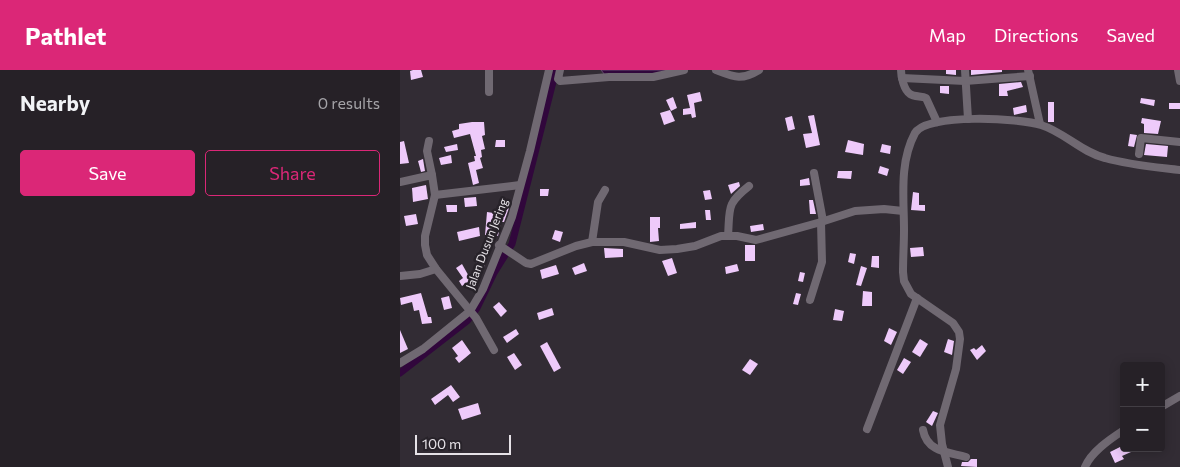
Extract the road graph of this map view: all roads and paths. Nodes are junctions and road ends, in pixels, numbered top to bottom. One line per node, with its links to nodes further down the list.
1 (489, 70): 14 (street)
2 (548, 70): 25 (street, Jalan Dusun Jering)
3 (560, 70): 9 (street)
4 (684, 70): 9 (street)
5 (716, 70): 6 (street)
6 (758, 70)
7 (965, 70): 12 (street)
8 (1178, 70): 13 (street)
9 (675, 71)
10 (1029, 73): 12 (street); 17 (street)
11 (902, 74): 12 (street); 16 (street)
12 (966, 81): 15 (street)
13 (1180, 81)
14 (489, 92)
15 (968, 119): 16 (street); 17 (street)
16 (937, 122): 29 (street)
17 (1040, 124): 21 (street)
18 (428, 141): 23 (street)
19 (1180, 142): 20 (street)
20 (1140, 154)
21 (1180, 170)
22 (814, 173): 30 (street)
23 (432, 175): 24 (street); 28 (street)
24 (400, 182)
25 (520, 185): 28 (street); 33 (street, Jalan Dusun Jering)
26 (749, 186): 31 (street)
27 (605, 190): 32 (street)
28 (435, 195): 34 (street)
29 (903, 211): 30 (street); 36 (street)
30 (822, 222): 31 (street); 37 (street)
31 (728, 236): 32 (street)
32 (592, 242): 33 (street)
33 (502, 247): 38 (street, Jalan Dusun Jering)
34 (436, 269): 35 (street); 38 (street)
35 (400, 276)
36 (917, 298): 43 (street); 46 (street)
37 (810, 300)
38 (472, 313): 39 (street); 40 (street, Jalan Dusun Jering)
39 (494, 350)
40 (400, 363)
41 (1180, 396): 42 (street)
42 (1165, 405)
43 (867, 429)
44 (923, 430): 46 (street)
45 (1120, 433): 49 (street)
46 (944, 452): 47 (street); 48 (street)
47 (966, 457)
48 (948, 467)
49 (1085, 467)

